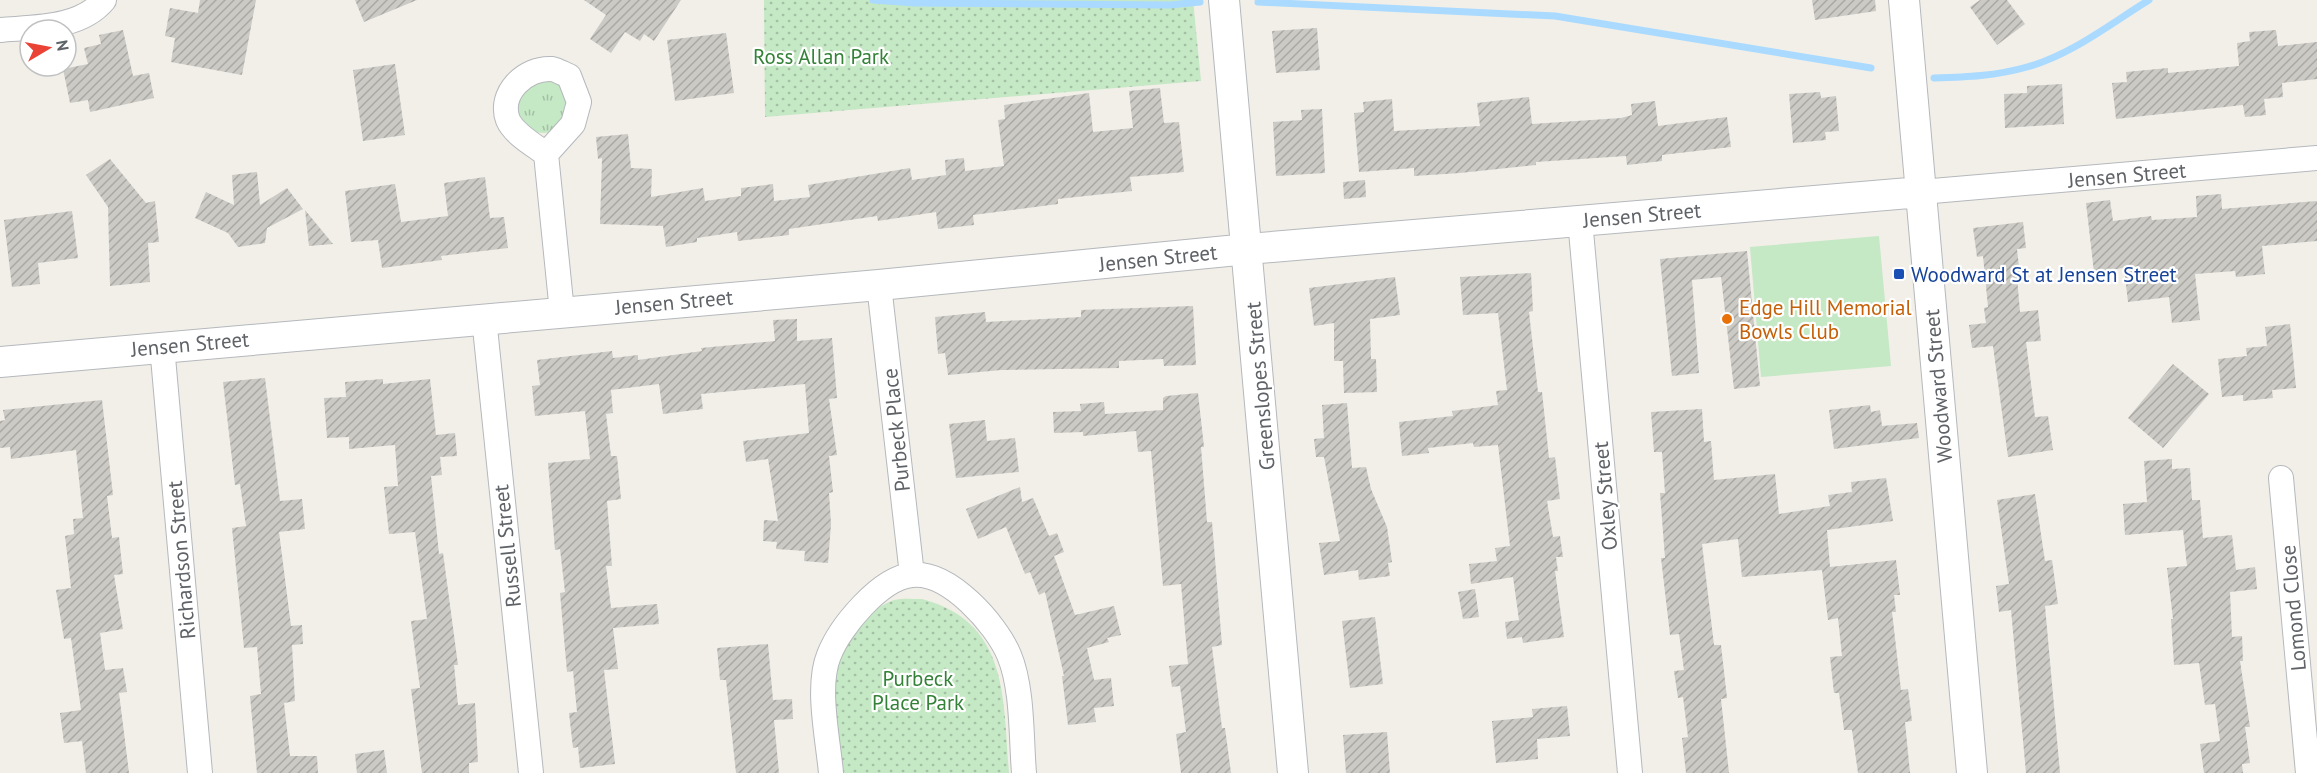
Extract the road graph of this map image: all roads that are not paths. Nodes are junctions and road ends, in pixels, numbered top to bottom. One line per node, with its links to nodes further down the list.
1 (104, 0): 4 (street)
2 (1224, 0): 9 (street, Greenslopes Street)
3 (1904, 0): 7 (street, Woodward Street)
4 (0, 30)
5 (546, 154): 11 (street)
6 (2317, 158): 7 (street, Jensen Street)
7 (1921, 192): 8 (street, Jensen Street); 23 (street, Woodward Street)
8 (1580, 220): 9 (street, Jensen Street); 22 (street, Oxley Street)
9 (1248, 249): 10 (street, Jensen Street); 21 (street, Greenslopes Street)
10 (879, 285): 11 (street, Jensen Street); 16 (street, Purbeck Place)
11 (562, 312): 12 (street, Jensen Street)
12 (484, 318): 13 (street, Jensen Street); 18 (street, Russell Street)
13 (162, 346): 14 (street, Jensen Street); 17 (street, Richardson Street)
14 (0, 362)
15 (2281, 478): 24 (street, Lomond Close)
16 (912, 575): 19 (street); 20 (street)
17 (200, 773)
18 (531, 773)
19 (831, 773)
20 (1024, 773)
21 (1293, 773)
22 (1630, 773)
23 (1972, 773)
24 (2308, 773)

